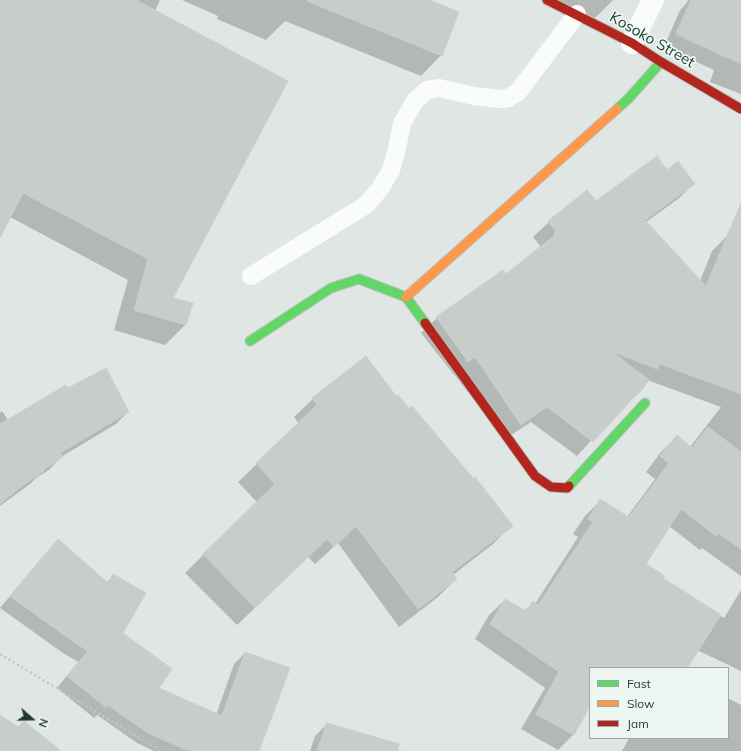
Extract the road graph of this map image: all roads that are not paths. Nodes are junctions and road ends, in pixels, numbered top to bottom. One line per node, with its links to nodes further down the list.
1 (547, 0): 3 (street, Kosoko Street)
2 (653, 0): 4 (street)
3 (577, 14): 4 (street, Kosoko Street); 7 (lane)
4 (632, 43): 5 (street, Kosoko Street)
5 (661, 62): 6 (street, Kosoko Street); 8 (street)
6 (741, 109)
7 (251, 276)
8 (406, 297): 9 (street); 10 (street)
9 (250, 341)
10 (645, 403)

